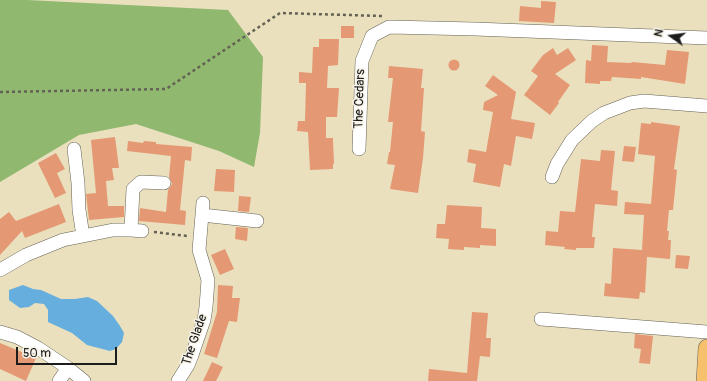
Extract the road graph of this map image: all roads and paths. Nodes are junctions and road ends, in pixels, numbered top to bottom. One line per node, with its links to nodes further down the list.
1 (707, 38): 4 (street, The Cedars)
2 (707, 106): 5 (street)
3 (74, 149): 9 (street)
4 (359, 149)
5 (552, 177)
6 (164, 183): 8 (street)
7 (256, 221): 10 (street, The Glade)
8 (136, 230): 9 (street); 10 (path)
9 (83, 236): 11 (street)
10 (200, 237): 19 (street, The Glade)
11 (0, 270)
12 (541, 319): 14 (street)
13 (0, 332): 16 (street)
14 (707, 332)
15 (707, 348): 20 (main road)
16 (68, 368): 17 (street); 18 (street)
17 (59, 381)
18 (84, 381)
19 (178, 381)
20 (704, 381)

